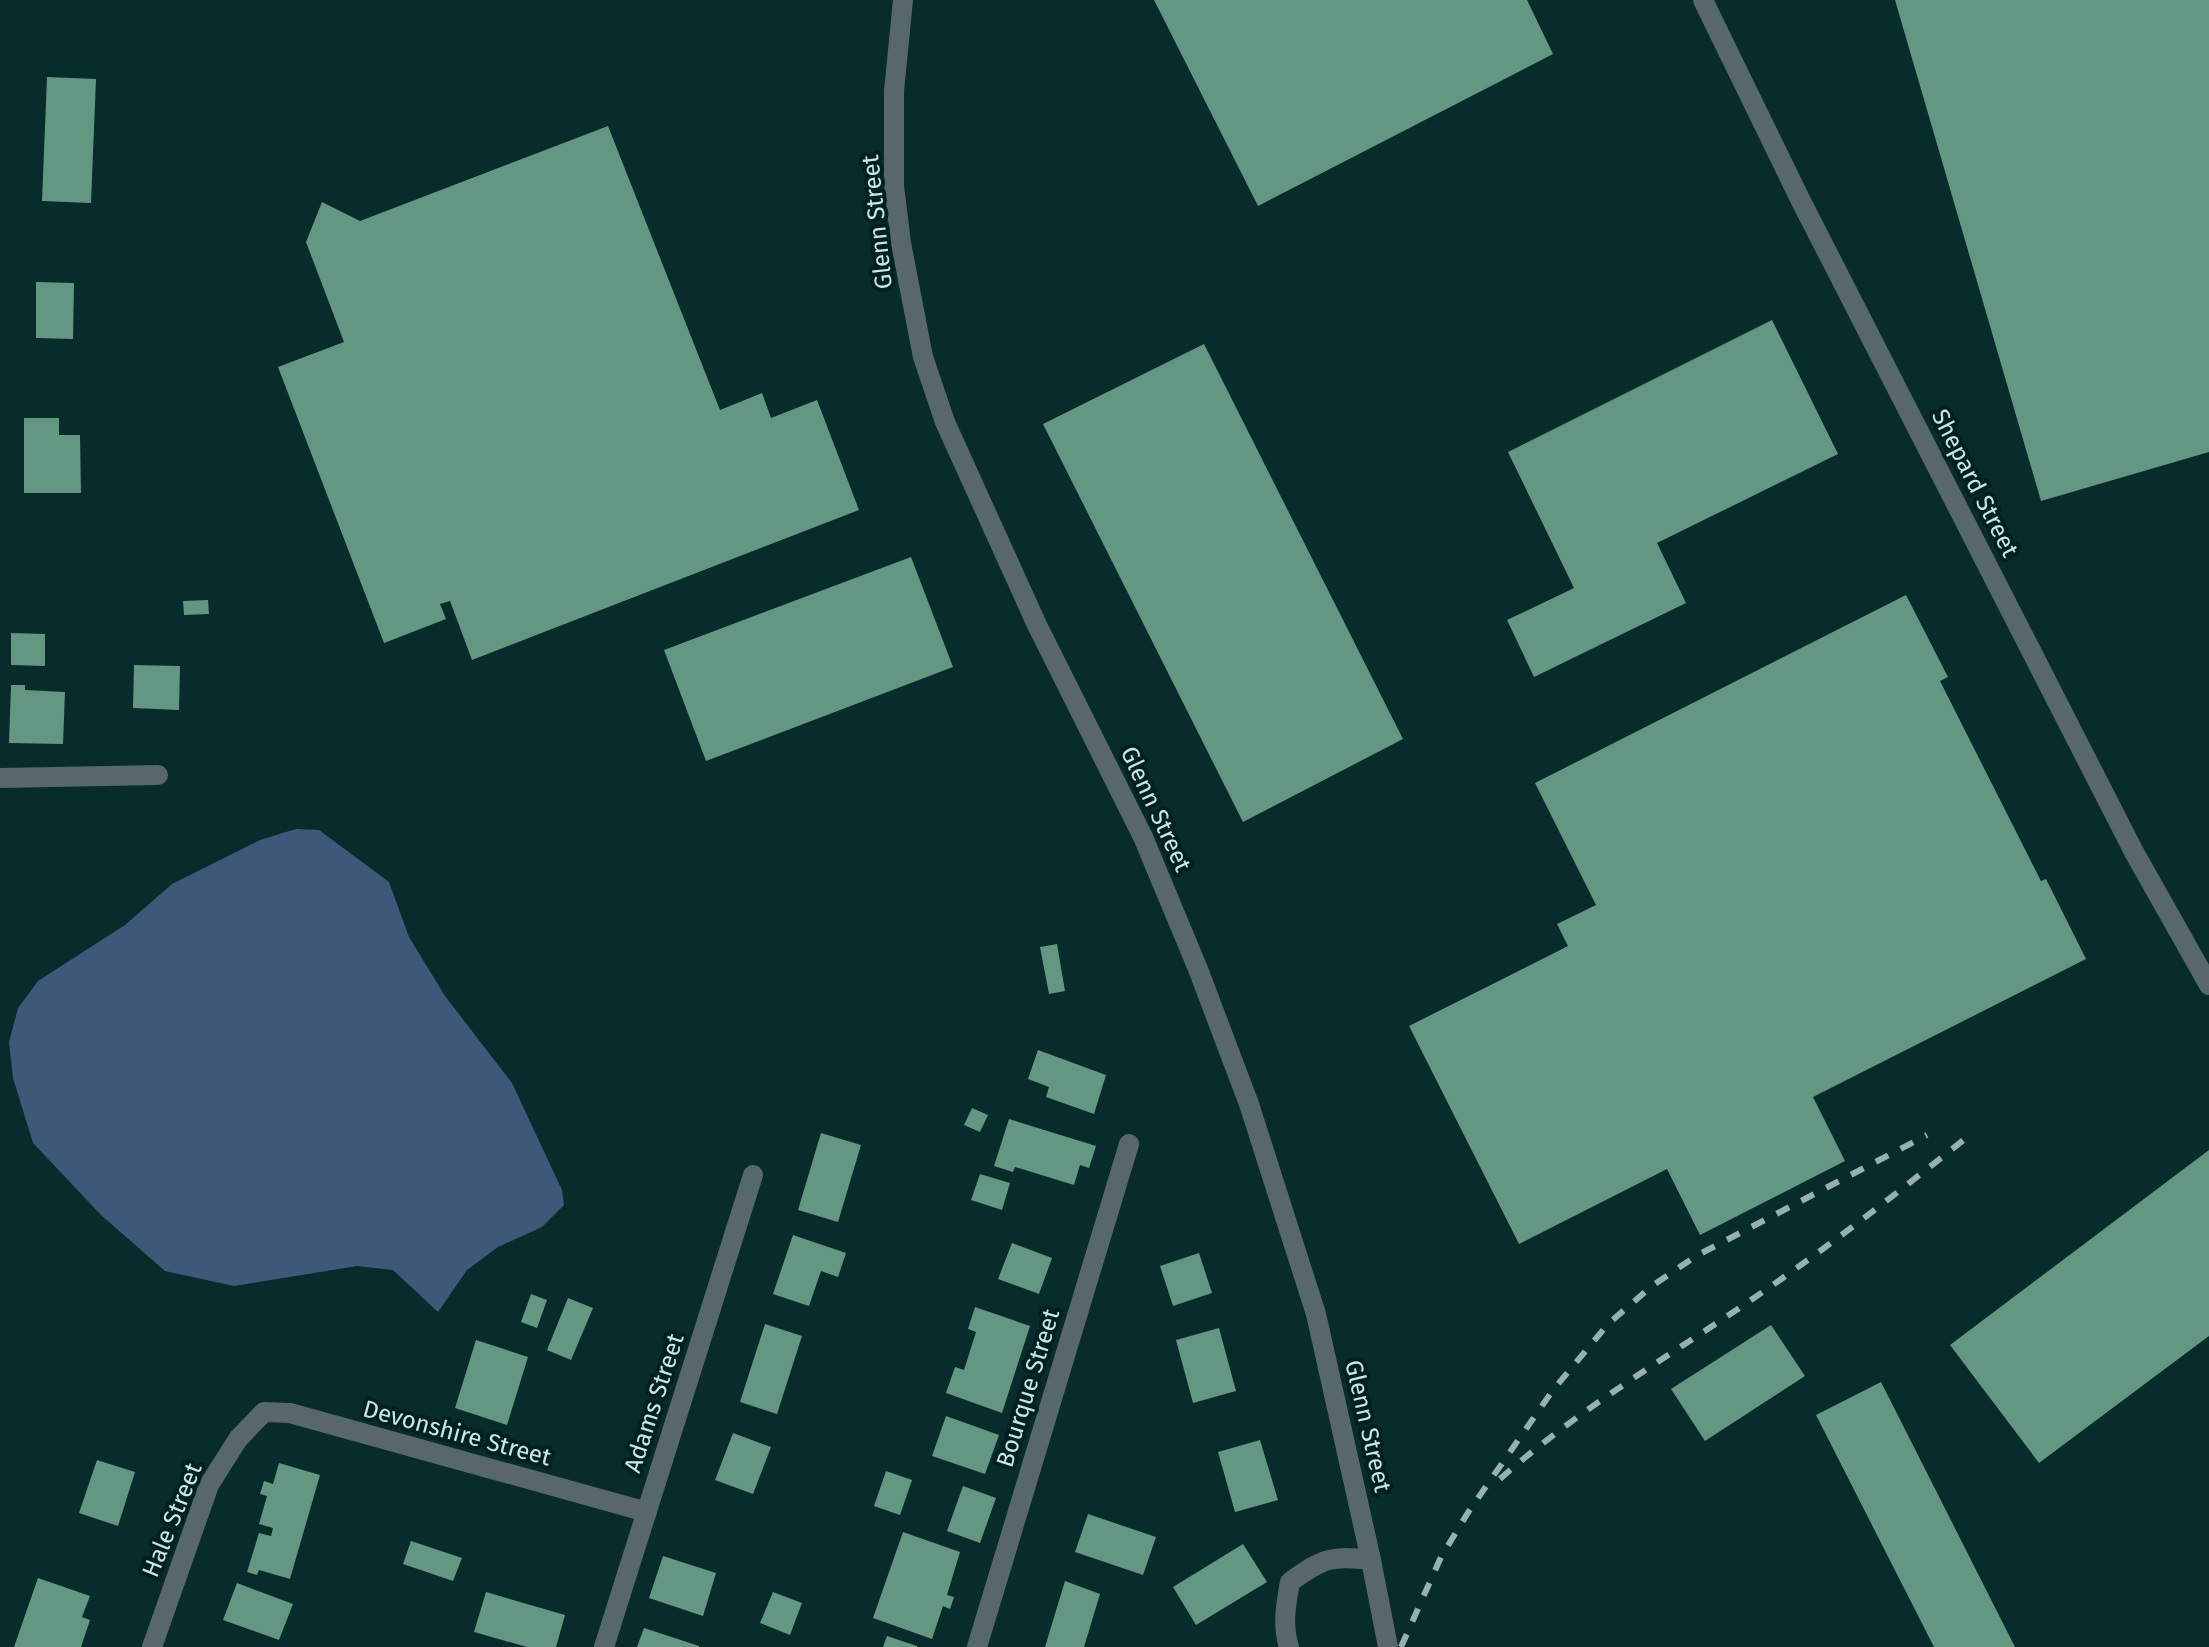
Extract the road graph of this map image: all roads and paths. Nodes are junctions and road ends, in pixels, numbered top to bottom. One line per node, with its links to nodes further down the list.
1 (903, 0): 10 (street, Glenn Street)
2 (1703, 0): 5 (street, Shepard Street)
3 (158, 775): 4 (street)
4 (0, 778)
5 (2209, 985)
6 (1129, 1144): 13 (street, Bourque Street)
7 (753, 1175): 9 (street, Adams Street)
8 (255, 1422): 9 (street, Devonshire Street); 11 (street, Hale Street)
9 (647, 1512): 12 (street, Adams Street)
10 (1371, 1560): 14 (street); 15 (street, Glenn Street)
11 (152, 1647)
12 (604, 1647)
13 (977, 1647)
14 (1289, 1647)
15 (1388, 1647)

